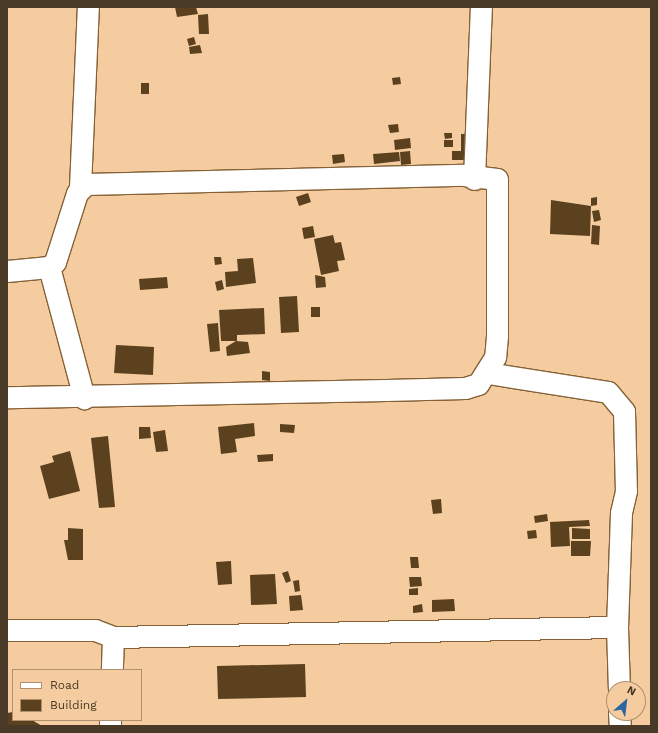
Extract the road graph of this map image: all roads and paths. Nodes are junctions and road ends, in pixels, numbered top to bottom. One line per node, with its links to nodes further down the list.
1 (88, 7): 4 (street)
2 (481, 7): 3 (street)
3 (474, 179): 4 (street); 7 (street)
4 (80, 187): 5 (street)
5 (49, 267): 6 (street); 9 (street)
6 (7, 271)
7 (488, 373): 9 (street); 10 (street)
8 (7, 397): 9 (street)
9 (84, 398)
10 (617, 627): 12 (street); 14 (street)
11 (7, 630): 12 (street)
12 (113, 637): 13 (street)
13 (112, 669)
14 (619, 681)

